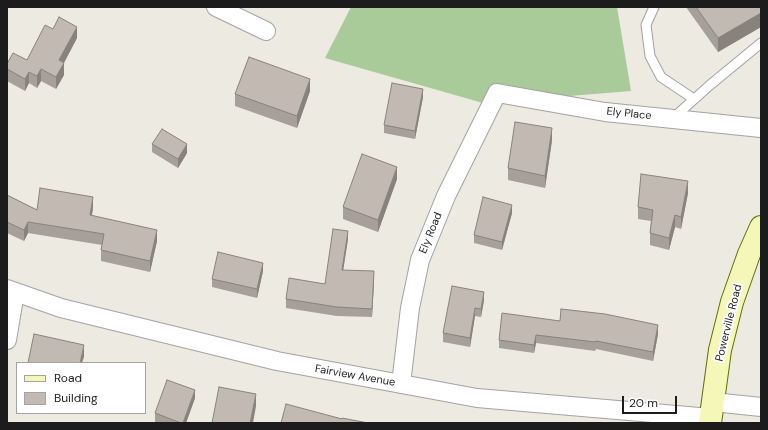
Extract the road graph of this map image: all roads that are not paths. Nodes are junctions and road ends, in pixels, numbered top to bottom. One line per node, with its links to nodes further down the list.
1 (216, 7): 3 (street)
2 (654, 7): 6 (lane)
3 (266, 31)
4 (761, 44): 6 (lane)
5 (497, 92): 7 (street, Ely Place); 12 (street, Ely Road)
6 (694, 99): 7 (lane)
7 (672, 119): 8 (street, Ely Place)
8 (761, 128)
9 (761, 227): 14 (main road, Powerville Road)
10 (11, 290): 11 (street); 12 (street, Fairview Avenue)
11 (7, 340)
12 (401, 384): 14 (street, Fairview Avenue)
13 (761, 407): 14 (street, Fairview Avenue)
14 (712, 414)

